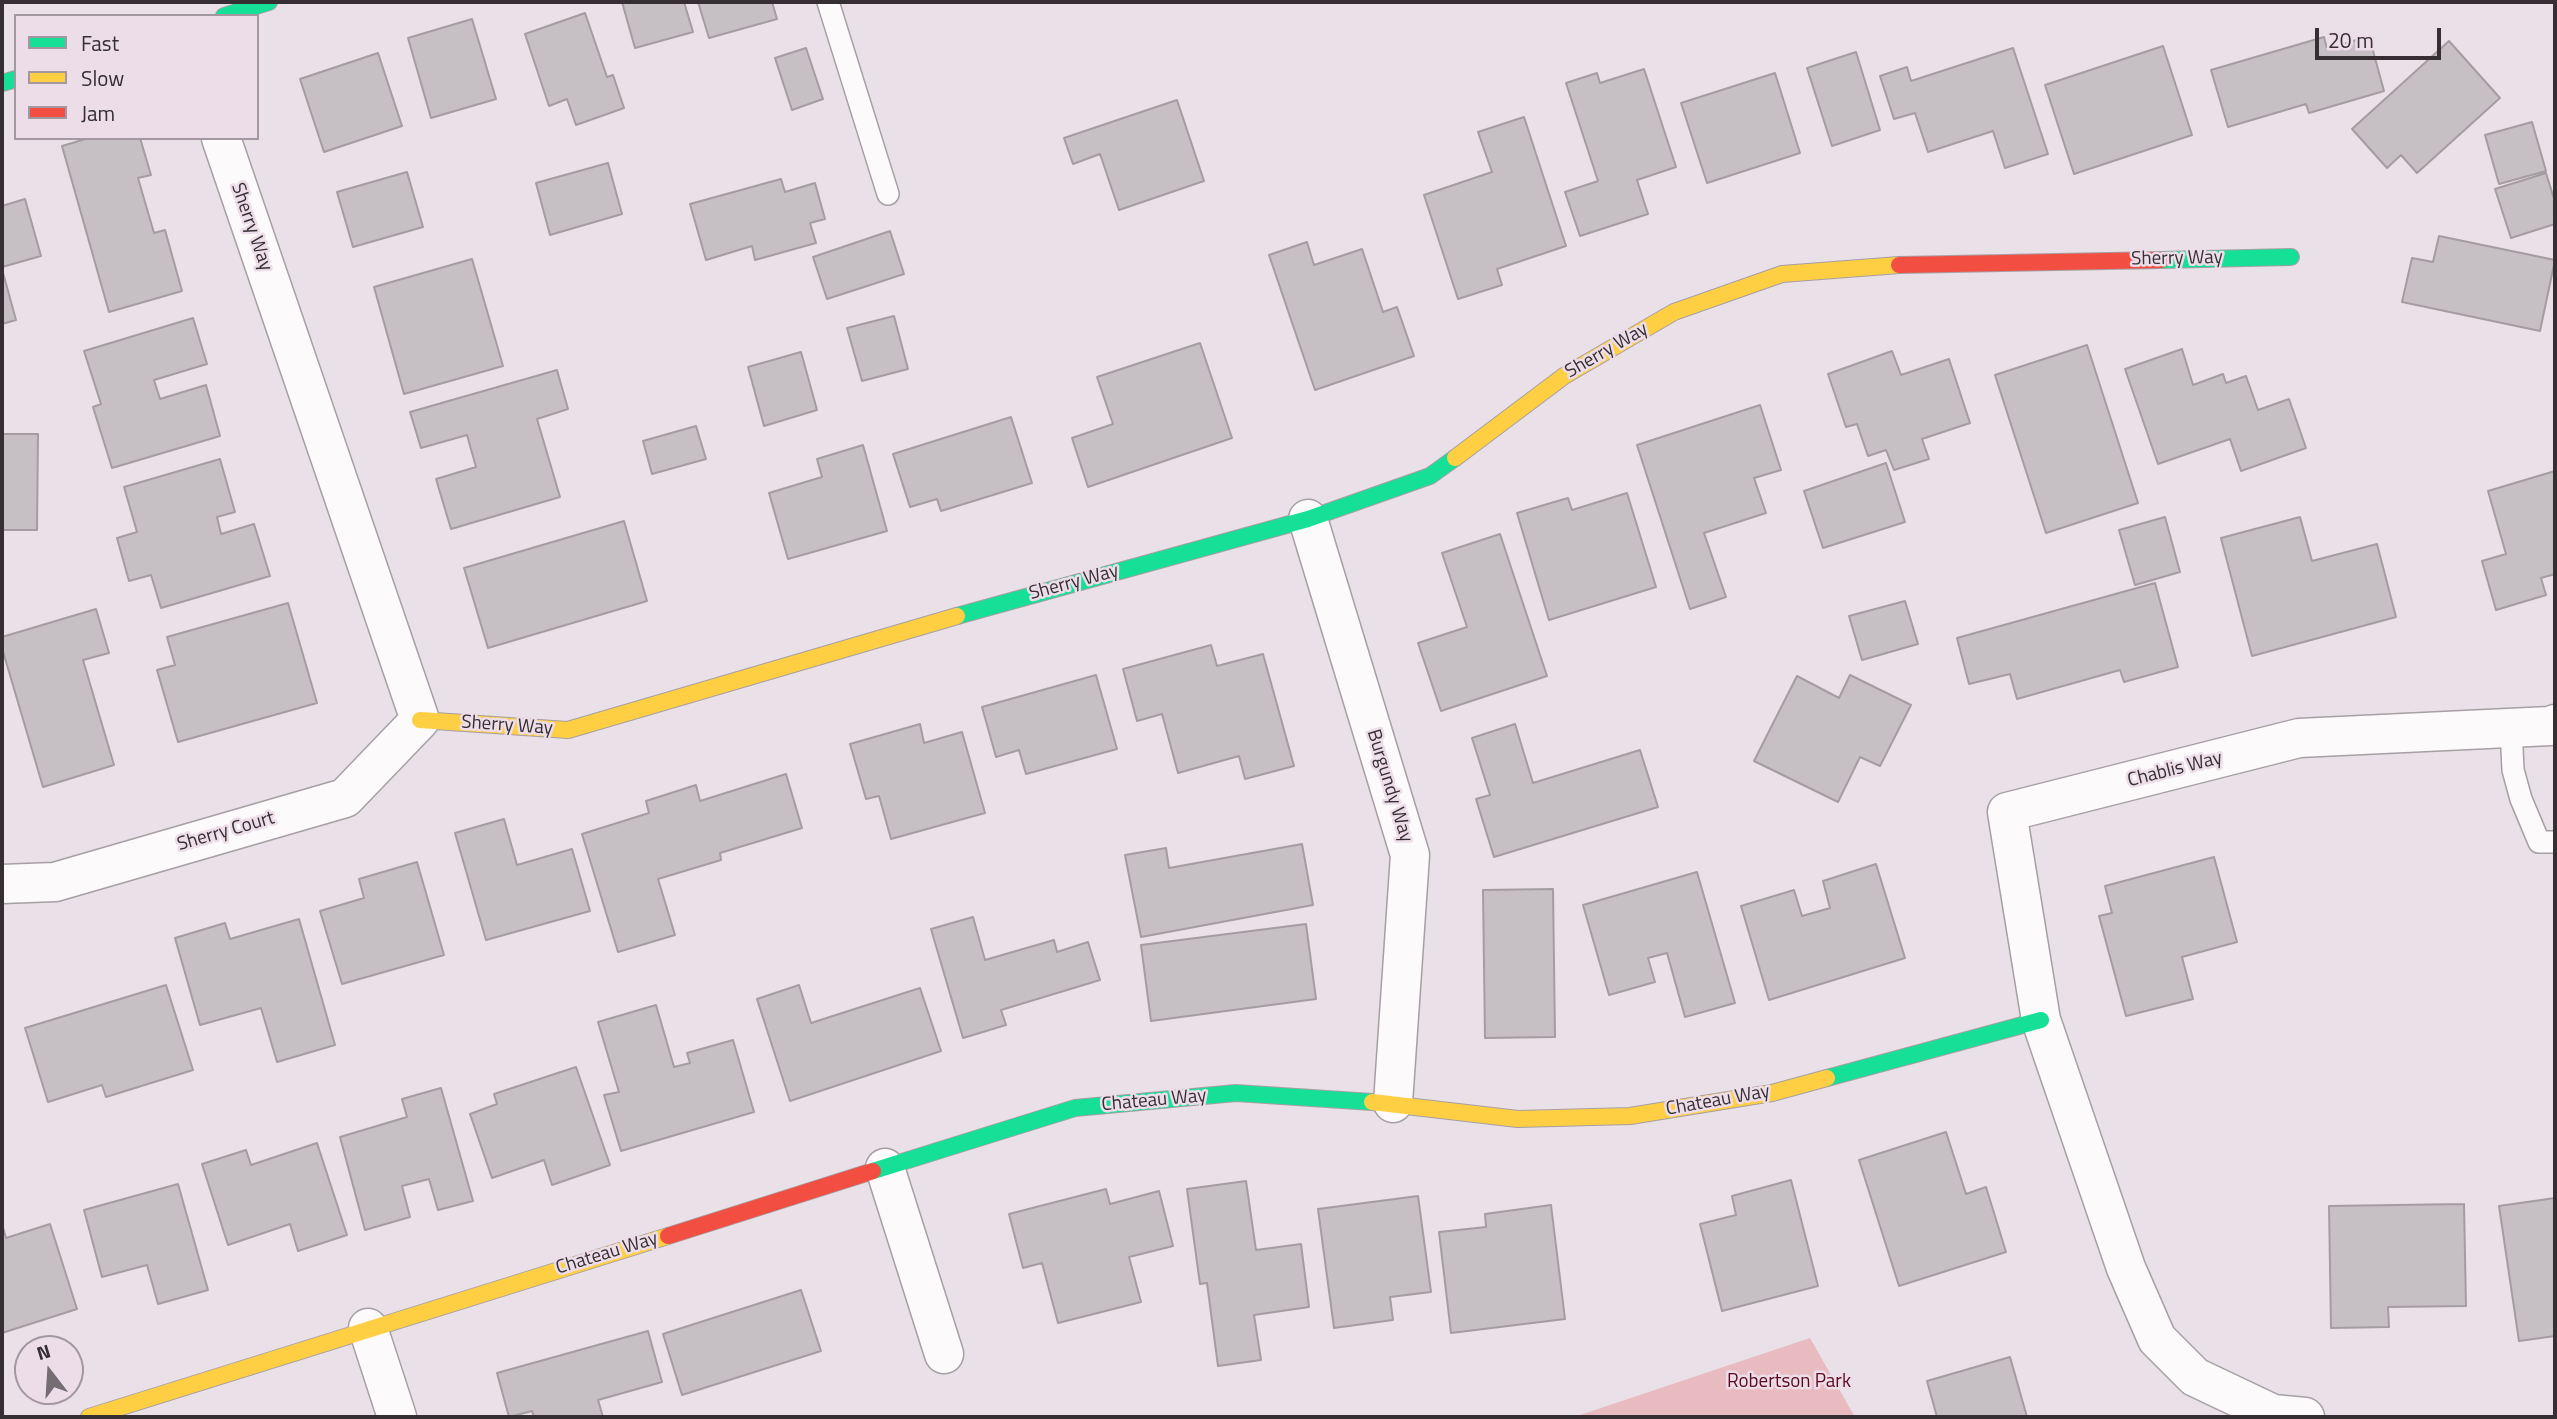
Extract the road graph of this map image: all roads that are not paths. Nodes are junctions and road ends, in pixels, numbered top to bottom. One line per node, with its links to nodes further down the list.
1 (269, 2): 3 (street)
2 (828, 2): 5 (lane)
3 (230, 14)
4 (222, 140): 8 (street, Sherry Way)
5 (888, 194)
6 (2291, 257): 7 (street, Sherry Way)
7 (1308, 519): 8 (street, Sherry Way); 14 (street, Burgundy Way)
8 (420, 720): 12 (street, Sherry Court)
9 (2555, 724): 10 (street, Chablis Way)
10 (2511, 727): 11 (lane); 13 (street, Chablis Way)
11 (2555, 842)
12 (2, 884)
13 (2041, 1020): 14 (street, Chateau Way); 20 (street)
14 (1393, 1103): 15 (street, Chateau Way)
15 (885, 1168): 16 (street, Chateau Way); 17 (street)
16 (368, 1328): 18 (street, Chateau Way); 19 (street)
17 (944, 1354)
18 (89, 1417)
19 (397, 1417)
20 (2305, 1417)

